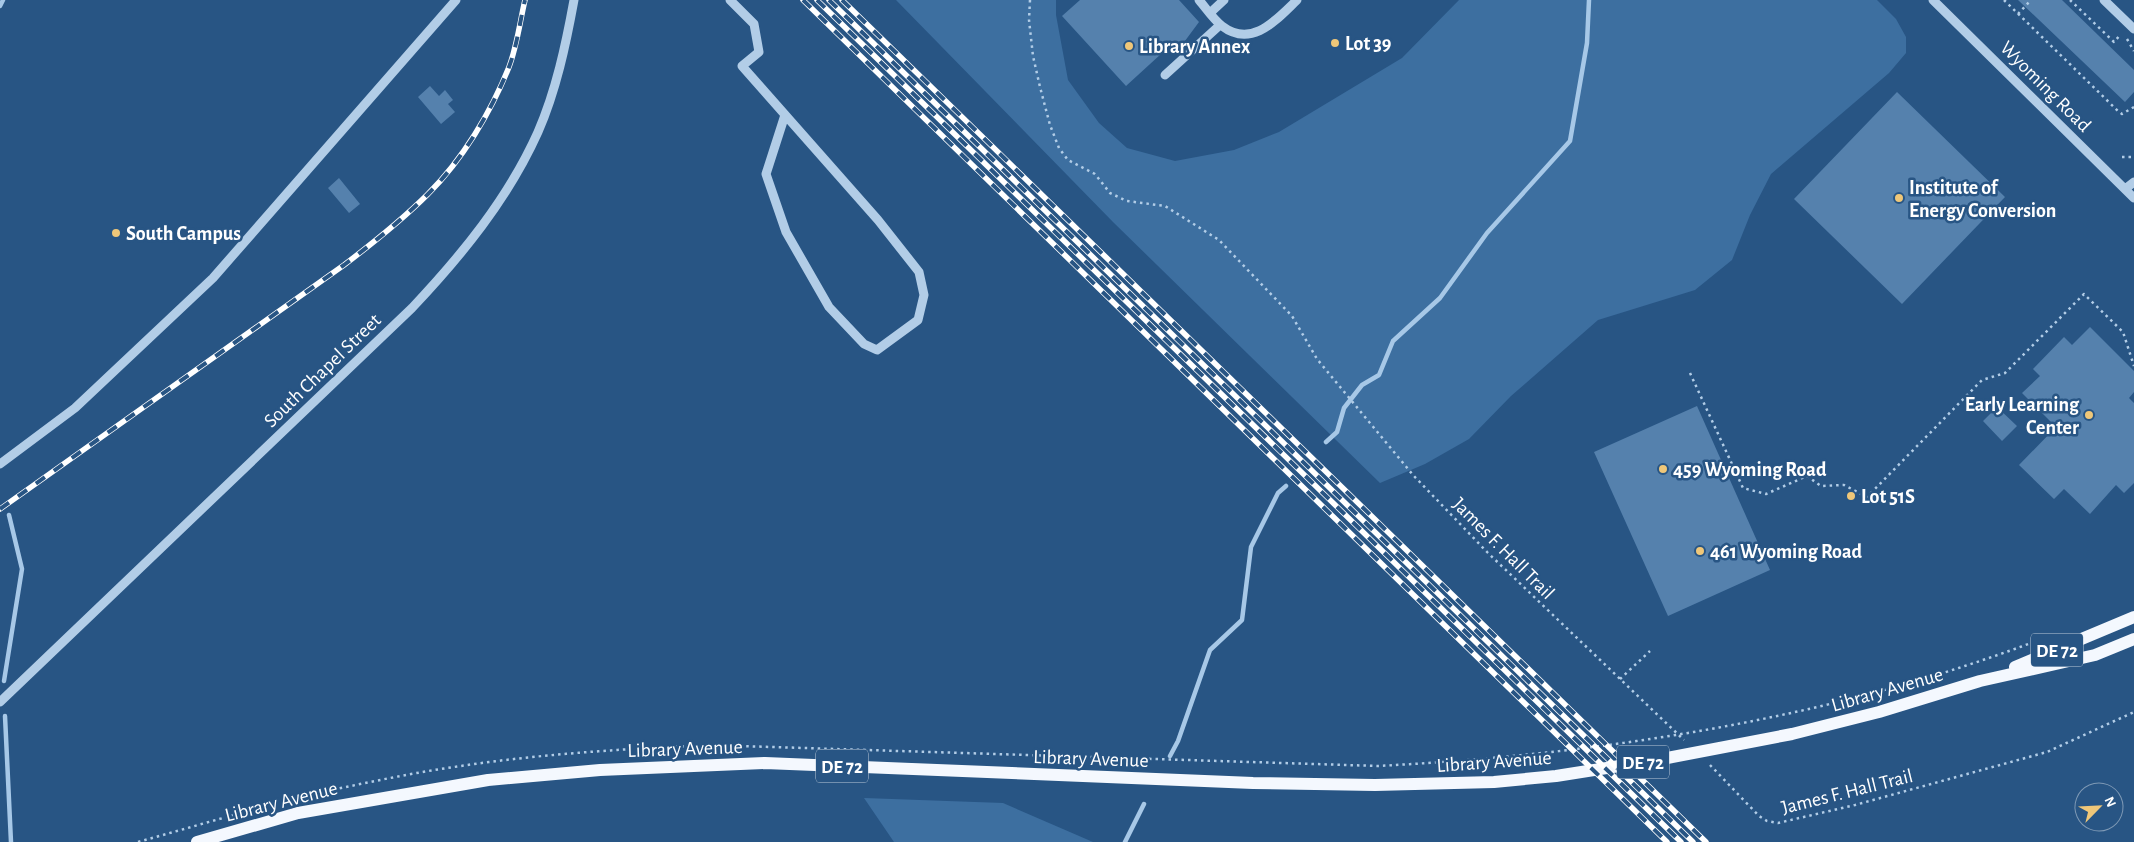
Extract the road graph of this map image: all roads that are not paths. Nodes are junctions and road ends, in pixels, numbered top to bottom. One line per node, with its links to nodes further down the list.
1 (456, 0): 17 (street)
2 (574, 0): 21 (street, South Chapel Street)
3 (730, 0): 13 (street)
4 (1199, 0): 9 (street)
5 (1224, 0): 9 (street)
6 (1297, 0): 10 (street)
7 (1933, 0): 15 (street, Wyoming Road)
8 (2104, 0): 11 (street)
9 (1210, 12): 10 (street)
10 (1220, 24): 12 (street)
11 (2134, 29)
12 (1165, 75)
13 (785, 114): 13 (street)
14 (2134, 182): 15 (street)
15 (2125, 189): 16 (street, Wyoming Road)
16 (2134, 198)
17 (0, 464)
18 (2134, 618): 20 (main road, Library Avenue / DE 72)
19 (2134, 640): 20 (main road, Library Avenue / DE 72)
20 (1980, 681): 22 (main road, Library Avenue / DE 72)
21 (0, 702)
22 (197, 842)

